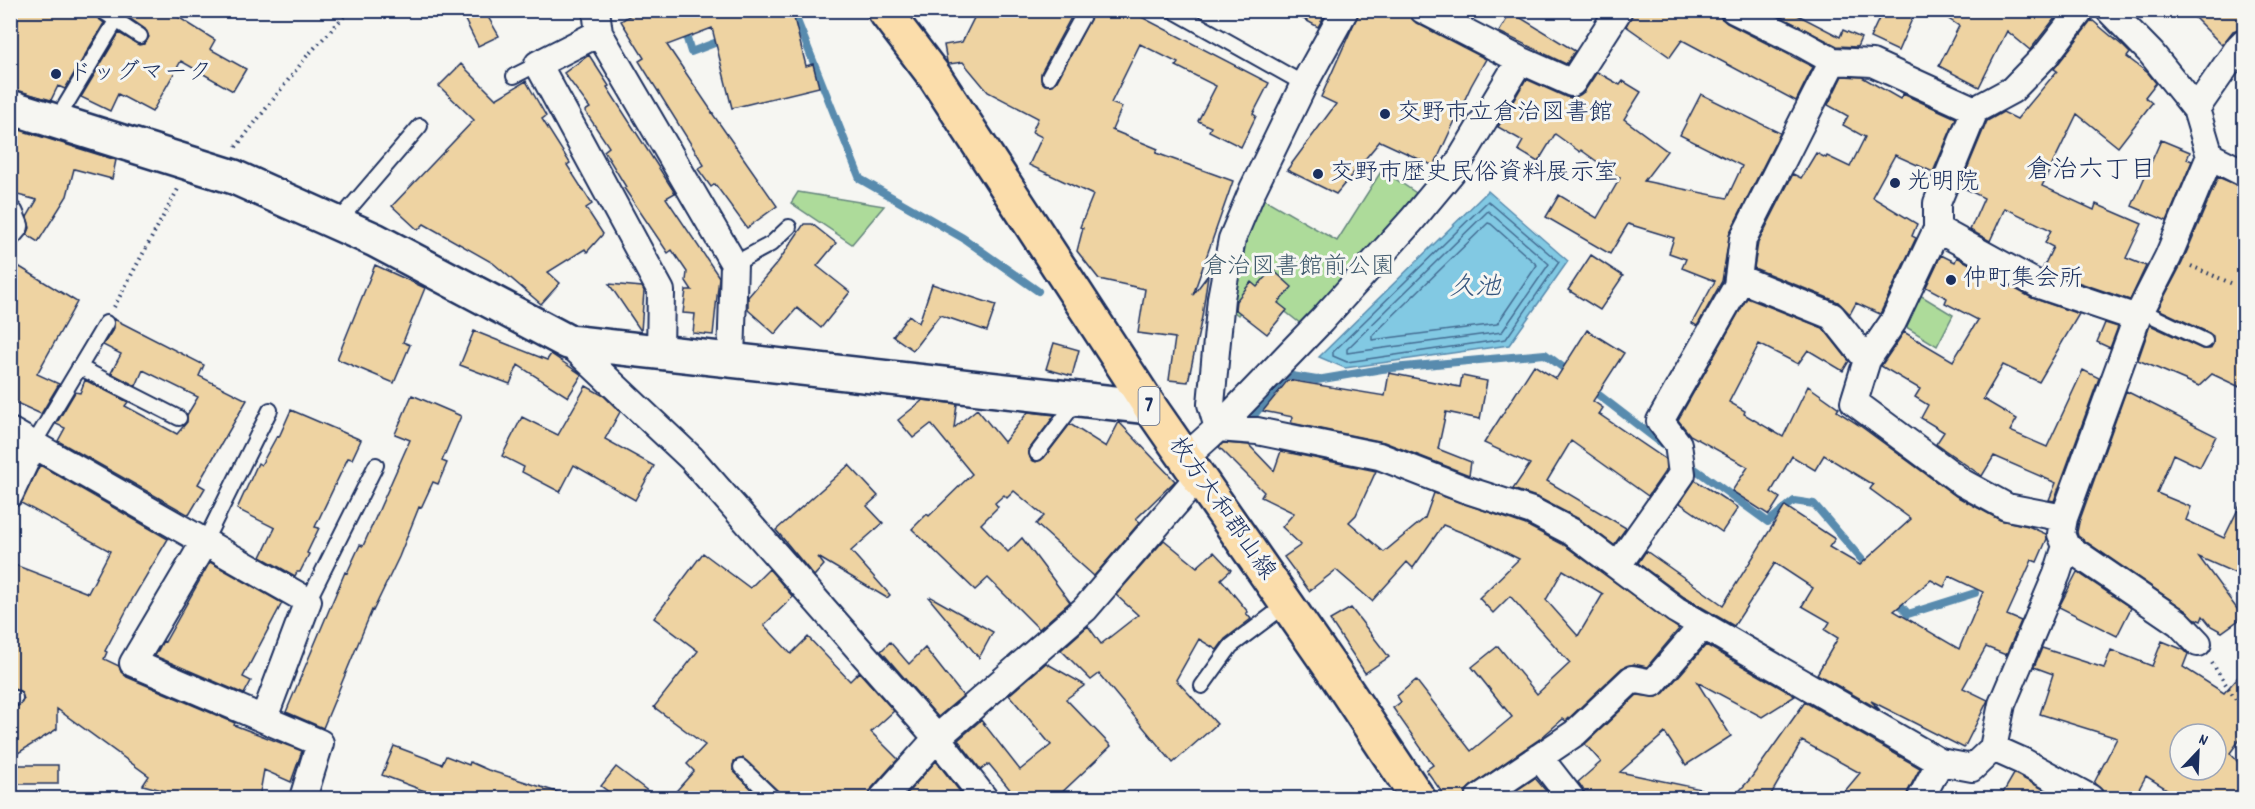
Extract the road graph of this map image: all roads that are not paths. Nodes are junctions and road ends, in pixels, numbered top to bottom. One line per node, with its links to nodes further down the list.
1 (101, 10): 11 (lane)
2 (884, 10): 44 (main road, 枚方大和郡山線 / 7)
3 (1086, 10): 19 (lane)
4 (1172, 10): 20 (lane)
5 (1345, 10): 20 (street)
6 (1424, 10): 15 (street)
7 (1619, 10): 15 (street)
8 (1734, 10): 16 (street)
9 (2080, 10): 22 (street)
10 (2109, 10): 23 (street)
11 (116, 21): 13 (lane); 24 (lane)
12 (598, 22): 17 (street); 33 (street)
13 (140, 36)
14 (2244, 42): 23 (street)
15 (1520, 60): 47 (street)
16 (1833, 61): 22 (street); 34 (street)
17 (538, 64): 18 (lane); 39 (street)
18 (514, 76)
19 (1049, 77)
20 (1304, 84): 47 (street)
21 (10, 107): 24 (street)
22 (1975, 110): 31 (street)
23 (2196, 110): 26 (street)
24 (56, 121): 29 (street)
25 (420, 126): 29 (lane)
26 (2210, 156): 27 (street); 35 (street)
27 (2244, 173)
28 (10, 214): 32 (street)
29 (337, 223): 38 (street)
30 (789, 227): 33 (lane)
31 (1937, 228): 35 (street); 41 (street)
32 (10, 232)
33 (734, 264): 40 (street)
34 (1738, 278): 41 (street); 57 (street)
35 (2138, 314): 37 (lane); 54 (street)
36 (106, 323): 42 (lane)
37 (2205, 341)
38 (568, 342): 39 (street); 64 (street)
39 (660, 352): 40 (street)
40 (731, 359): 43 (street)
41 (1867, 360): 54 (street)
42 (80, 367): 46 (lane); 49 (lane)
43 (1079, 398): 44 (street); 50 (lane)
44 (1150, 407): 52 (main road, 枚方大和郡山線 / 7)
45 (270, 410): 55 (lane)
46 (179, 418)
47 (1218, 428): 52 (street); 57 (street)
48 (10, 431): 49 (street)
49 (33, 445): 53 (street); 55 (street)
50 (1037, 453)
51 (376, 465): 58 (lane)
52 (1193, 467): 59 (main road, 枚方大和郡山線 / 7); 64 (street)
53 (10, 494)
54 (2064, 518): 56 (street)
55 (205, 541): 58 (street); 63 (street)
56 (2066, 546): 61 (street); 65 (street)
57 (1618, 565): 60 (street)
58 (308, 602): 63 (street)
59 (1287, 604): 62 (lane); 73 (main road, 枚方大和郡山線 / 7)
60 (1703, 625): 66 (street); 67 (street)
61 (2198, 643)
62 (1202, 686)
63 (264, 718): 69 (street)
64 (937, 738): 71 (street); 72 (street)
65 (1993, 747): 67 (street); 77 (street)
66 (1539, 757): 74 (street); 75 (street)
67 (1940, 762): 76 (street)
68 (741, 767): 70 (lane)
69 (303, 798)
70 (773, 798)
71 (883, 798)
72 (984, 798)
73 (1418, 798)
74 (1479, 798)
75 (1571, 798)
76 (1921, 798)
77 (2090, 798)

